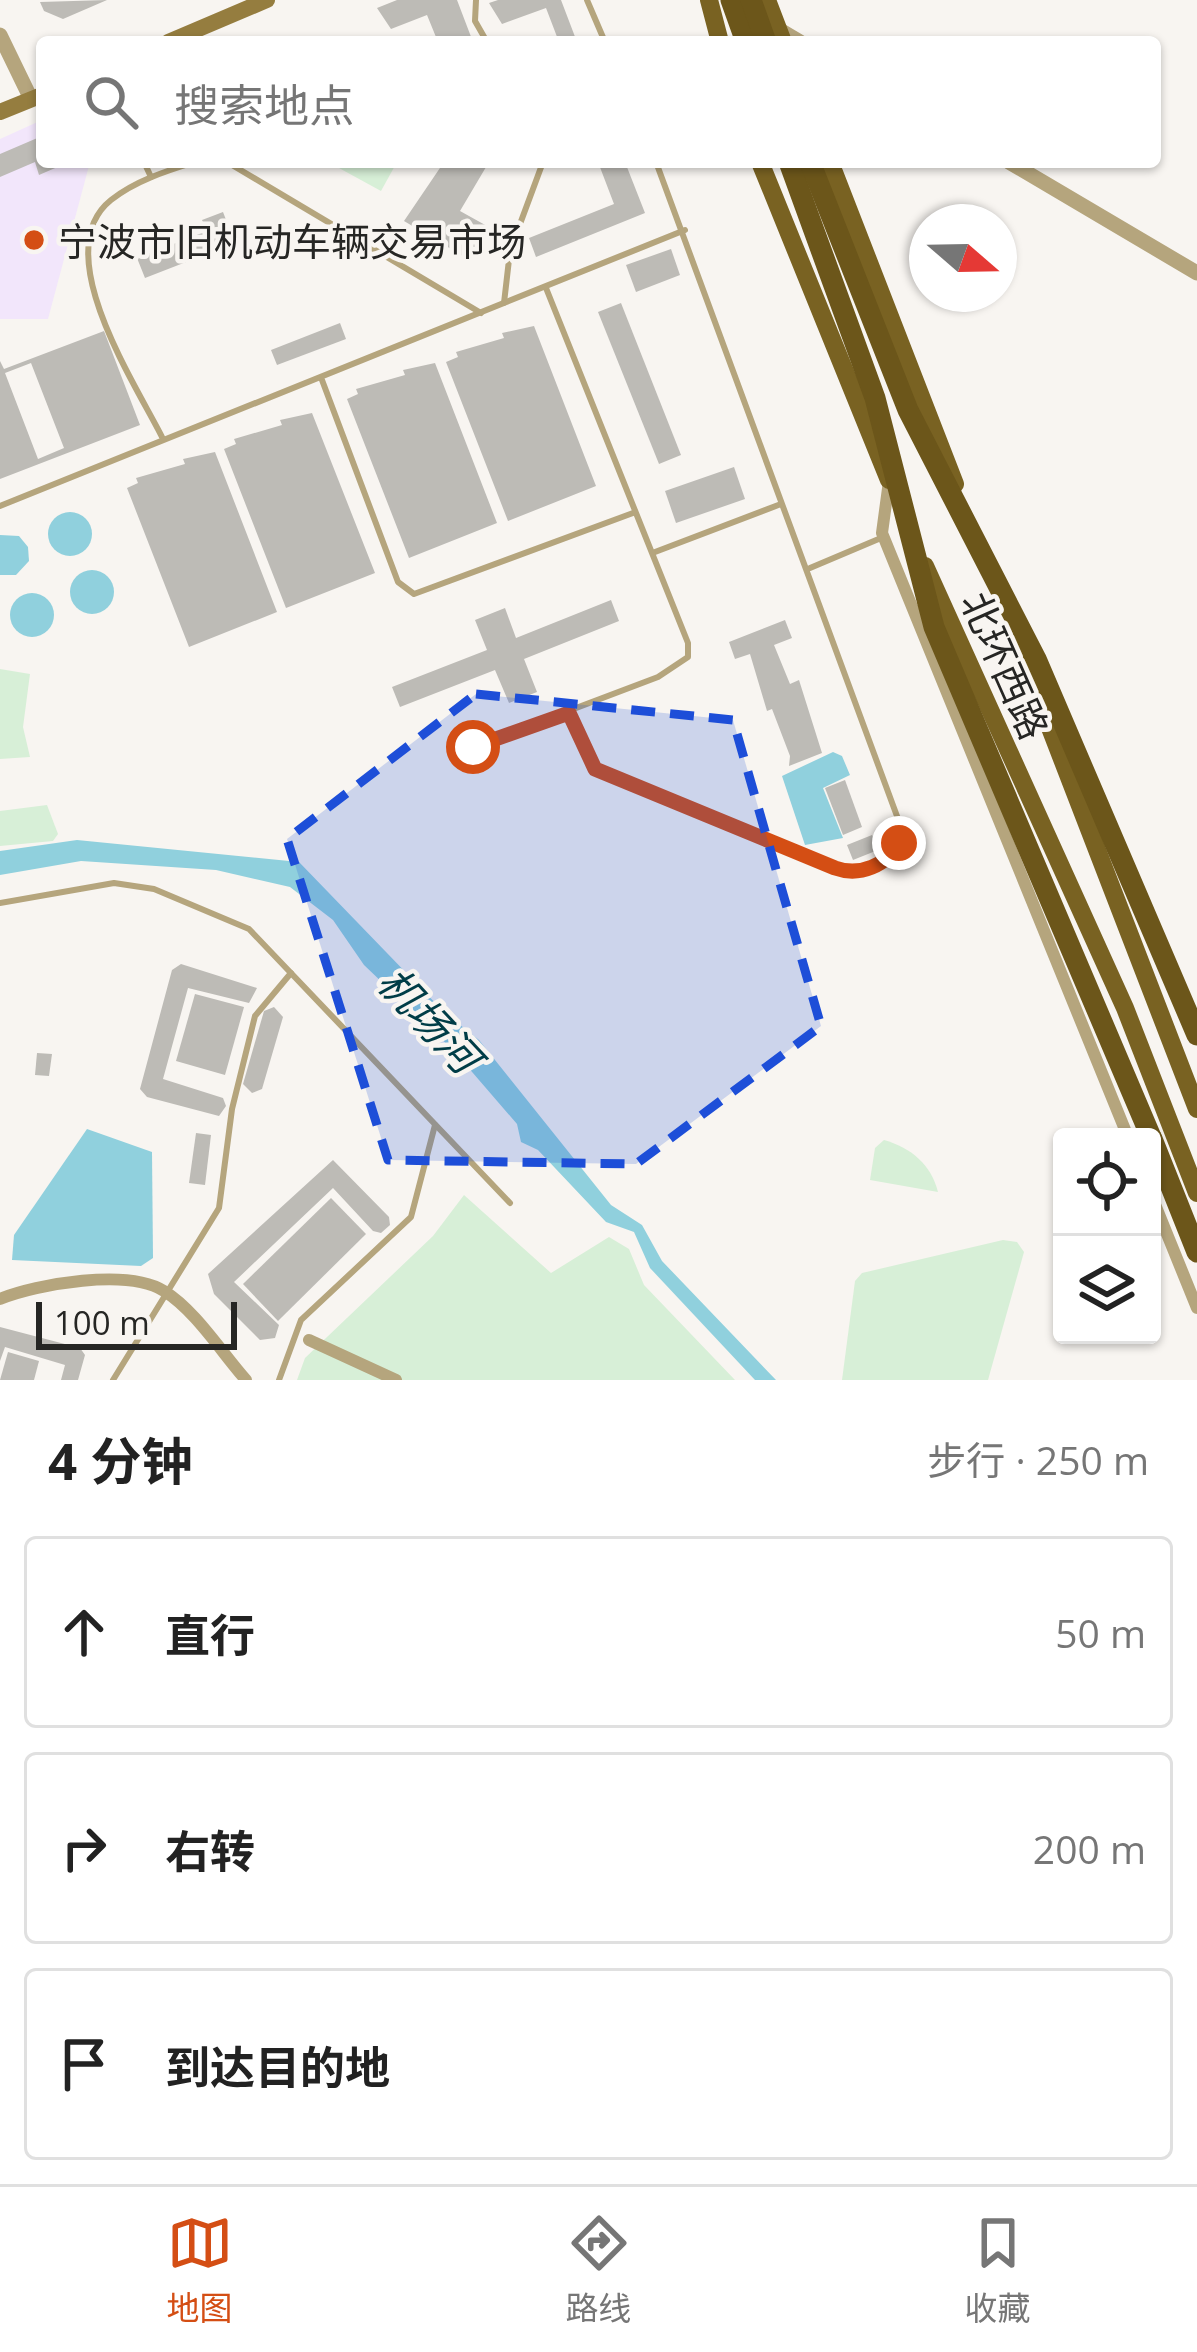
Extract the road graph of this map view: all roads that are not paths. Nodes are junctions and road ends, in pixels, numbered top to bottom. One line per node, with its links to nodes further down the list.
1 (268, 0): 9 (main road)
2 (476, 0): 10 (lane)
3 (587, 0): 11 (lane)
4 (709, 0): 12 (main road)
5 (730, 0): 13 (highway)
6 (752, 0): 14 (highway)
7 (767, 0): 15 (main road)
8 (0, 35): 16 (street)
9 (181, 36)
10 (484, 36)
11 (602, 36)
12 (718, 36)
13 (744, 36)
14 (775, 36)
15 (776, 36)
16 (36, 97): 17 (main road)
17 (0, 112)
18 (147, 168): 28 (lane)
19 (177, 168): 28 (lane)
20 (236, 168): 33 (lane)
21 (541, 168): 32 (lane)
22 (659, 168): 29 (lane)
23 (762, 168): 36 (main road, 北环西路)
24 (791, 168): 51 (highway)
25 (812, 168): 47 (highway)
26 (832, 168): 48 (main road, 北环西路)
27 (1020, 168): 30 (street)
28 (151, 177): 35 (lane)
29 (686, 230): 31 (lane); 37 (lane)
30 (1197, 273)
31 (546, 288): 32 (lane); 39 (lane)
32 (504, 303): 33 (lane)
33 (481, 313): 34 (lane)
34 (321, 378): 35 (lane); 39 (lane)
35 (162, 437): 38 (lane)
36 (889, 481): 40 (street); 53 (main road, 北环西路)
37 (781, 504): 41 (lane); 42 (lane)
38 (0, 506)
39 (633, 513): 41 (lane)
40 (884, 536): 42 (lane); 50 (street)
41 (655, 552): 43 (lane)
42 (810, 568): 43 (lane)
43 (569, 713): 44 (lane)
44 (473, 747)
45 (0, 903): 46 (lane)
46 (291, 973): 49 (lane); 57 (lane)
47 (1197, 1036)
48 (1197, 1109)
49 (436, 1125): 54 (lane); 63 (lane)
50 (1124, 1128)
51 (1148, 1128)
52 (1161, 1161): 56 (highway)
53 (1197, 1192)
54 (510, 1204)
55 (1161, 1219): 59 (street)
56 (1197, 1252)
57 (167, 1293): 58 (street); 61 (lane); 62 (street)
58 (0, 1299)
59 (1197, 1308)
60 (309, 1340): 64 (street)
61 (113, 1380)
62 (246, 1380)
63 (279, 1380)
64 (395, 1380)

